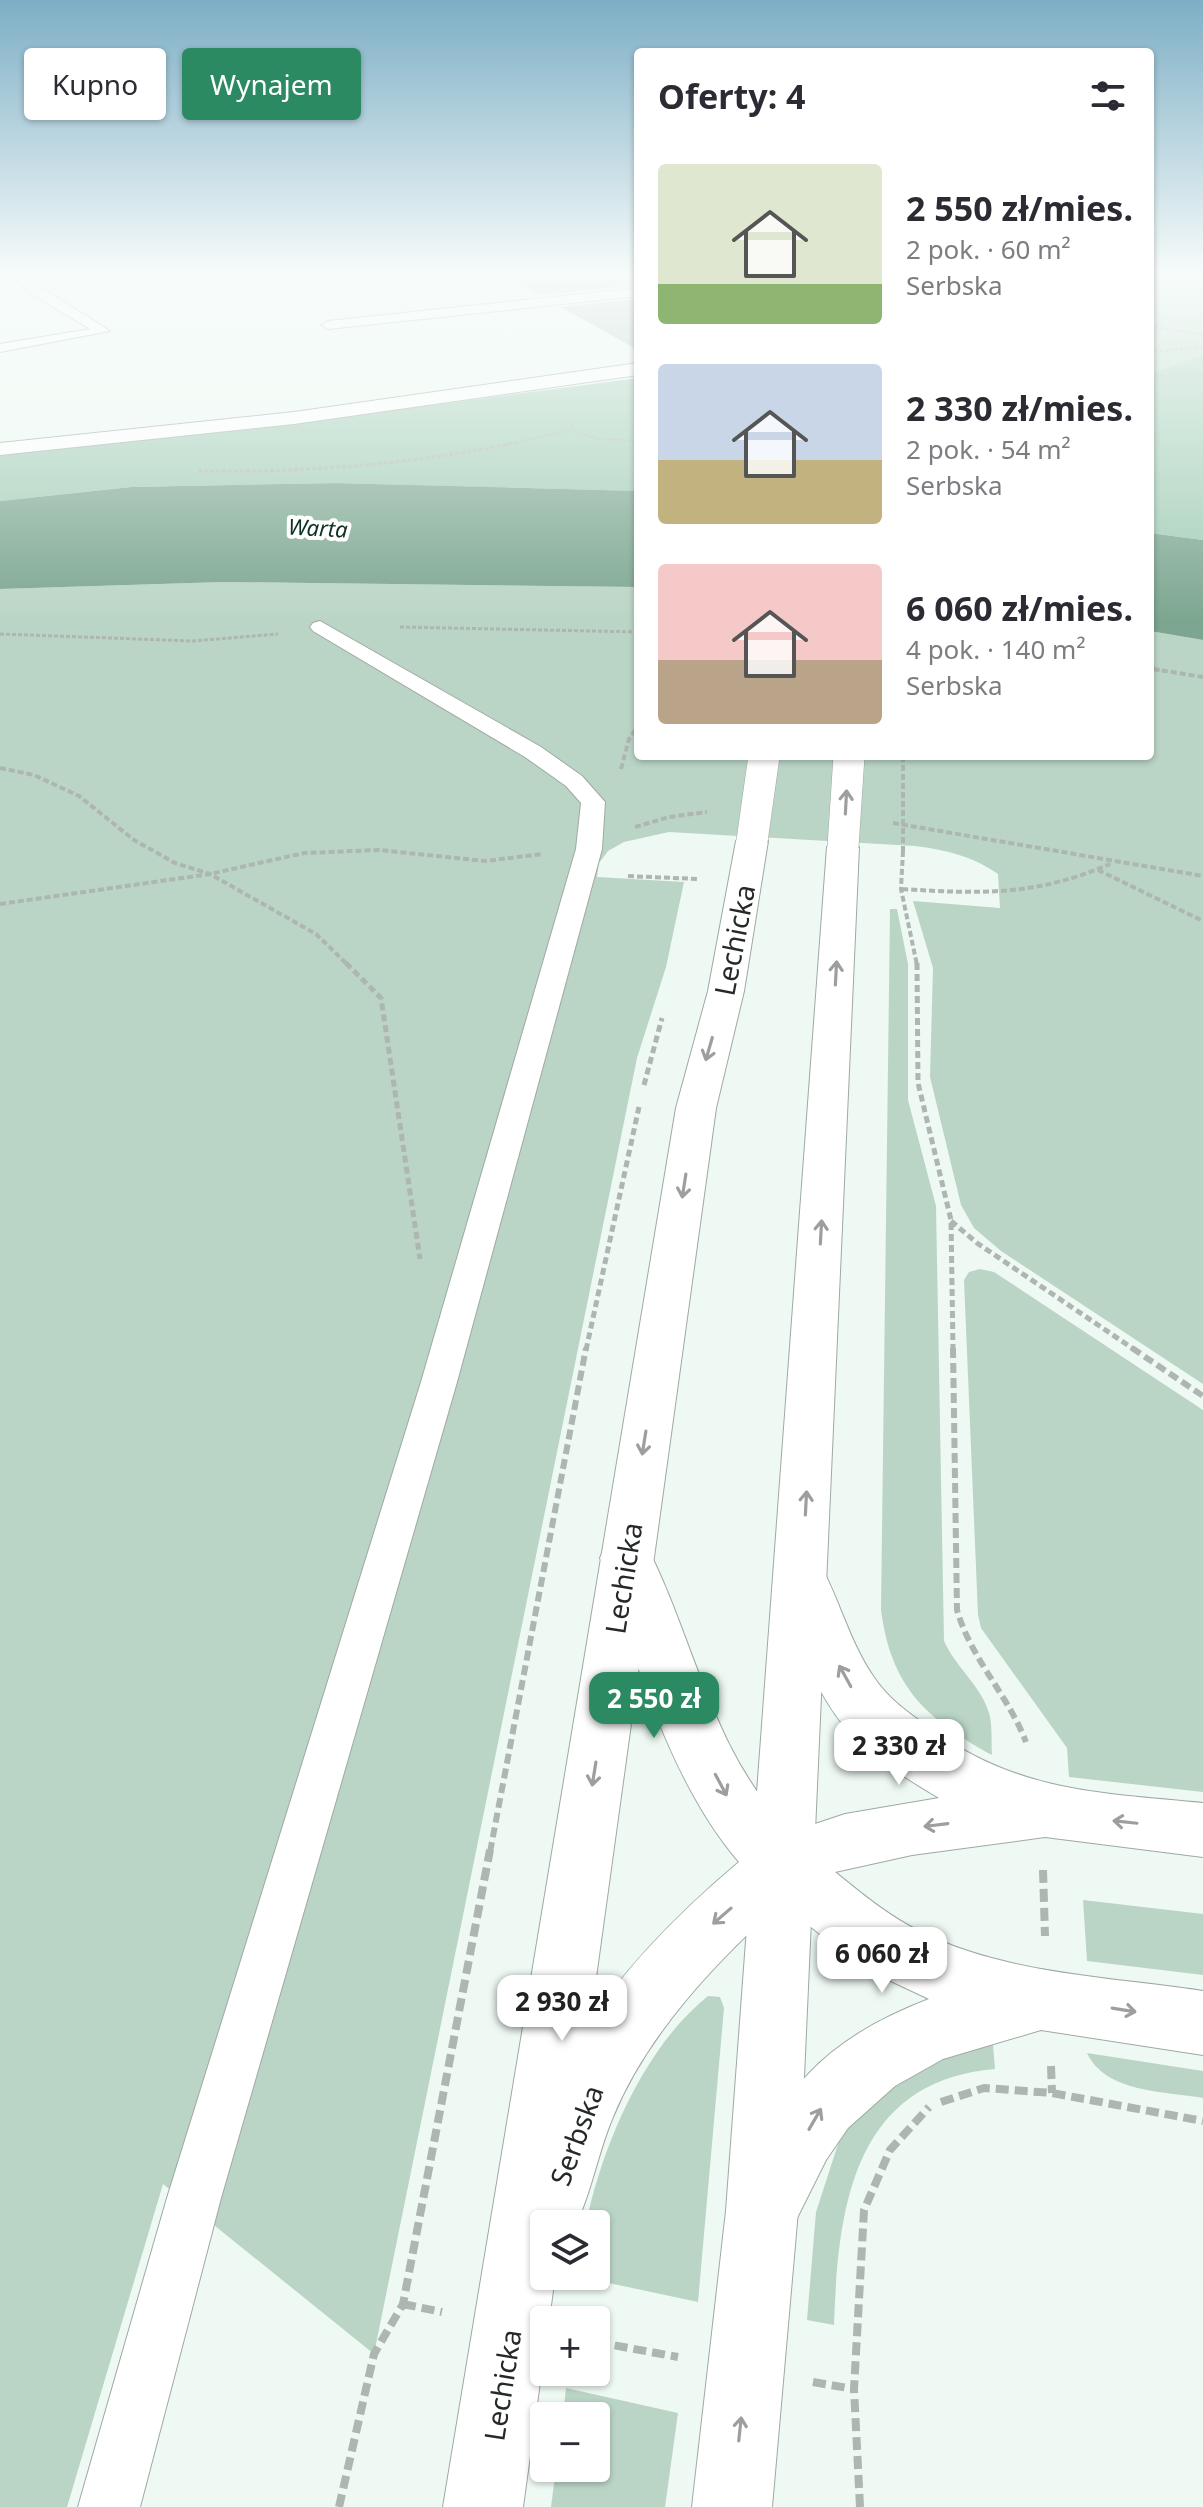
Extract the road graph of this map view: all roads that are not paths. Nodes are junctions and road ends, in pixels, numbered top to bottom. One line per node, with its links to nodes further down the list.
1 (505, 388): 2 (main road)
2 (0, 449)
3 (320, 627): 15 (lane)
4 (763, 760): 6 (main road, Lechicka, one-way to 6, bridge)
5 (849, 760): 7 (main road, one-way to 5, bridge)
6 (626, 1558): 10 (main road, one-way to 10); 14 (main road, Lechicka, one-way to 14)
7 (802, 1581): 8 (main road, Serbska, one-way to 7); 10 (main road)
8 (1041, 1812): 9 (main road, Serbska, one-way to 8); 10 (main road, Serbska, one-way to 10)
9 (1203, 1830)
10 (781, 1864): 11 (main road); 13 (main road); 14 (main road, Serbska, one-way to 14)
11 (1047, 1998): 12 (main road, one-way to 12); 13 (main road, one-way to 11)
12 (1203, 2023)
13 (762, 2211): 17 (main road, one-way to 13)
14 (511, 2326): 16 (main road, Lechicka)
15 (109, 2507)
16 (483, 2507)
17 (732, 2507)

